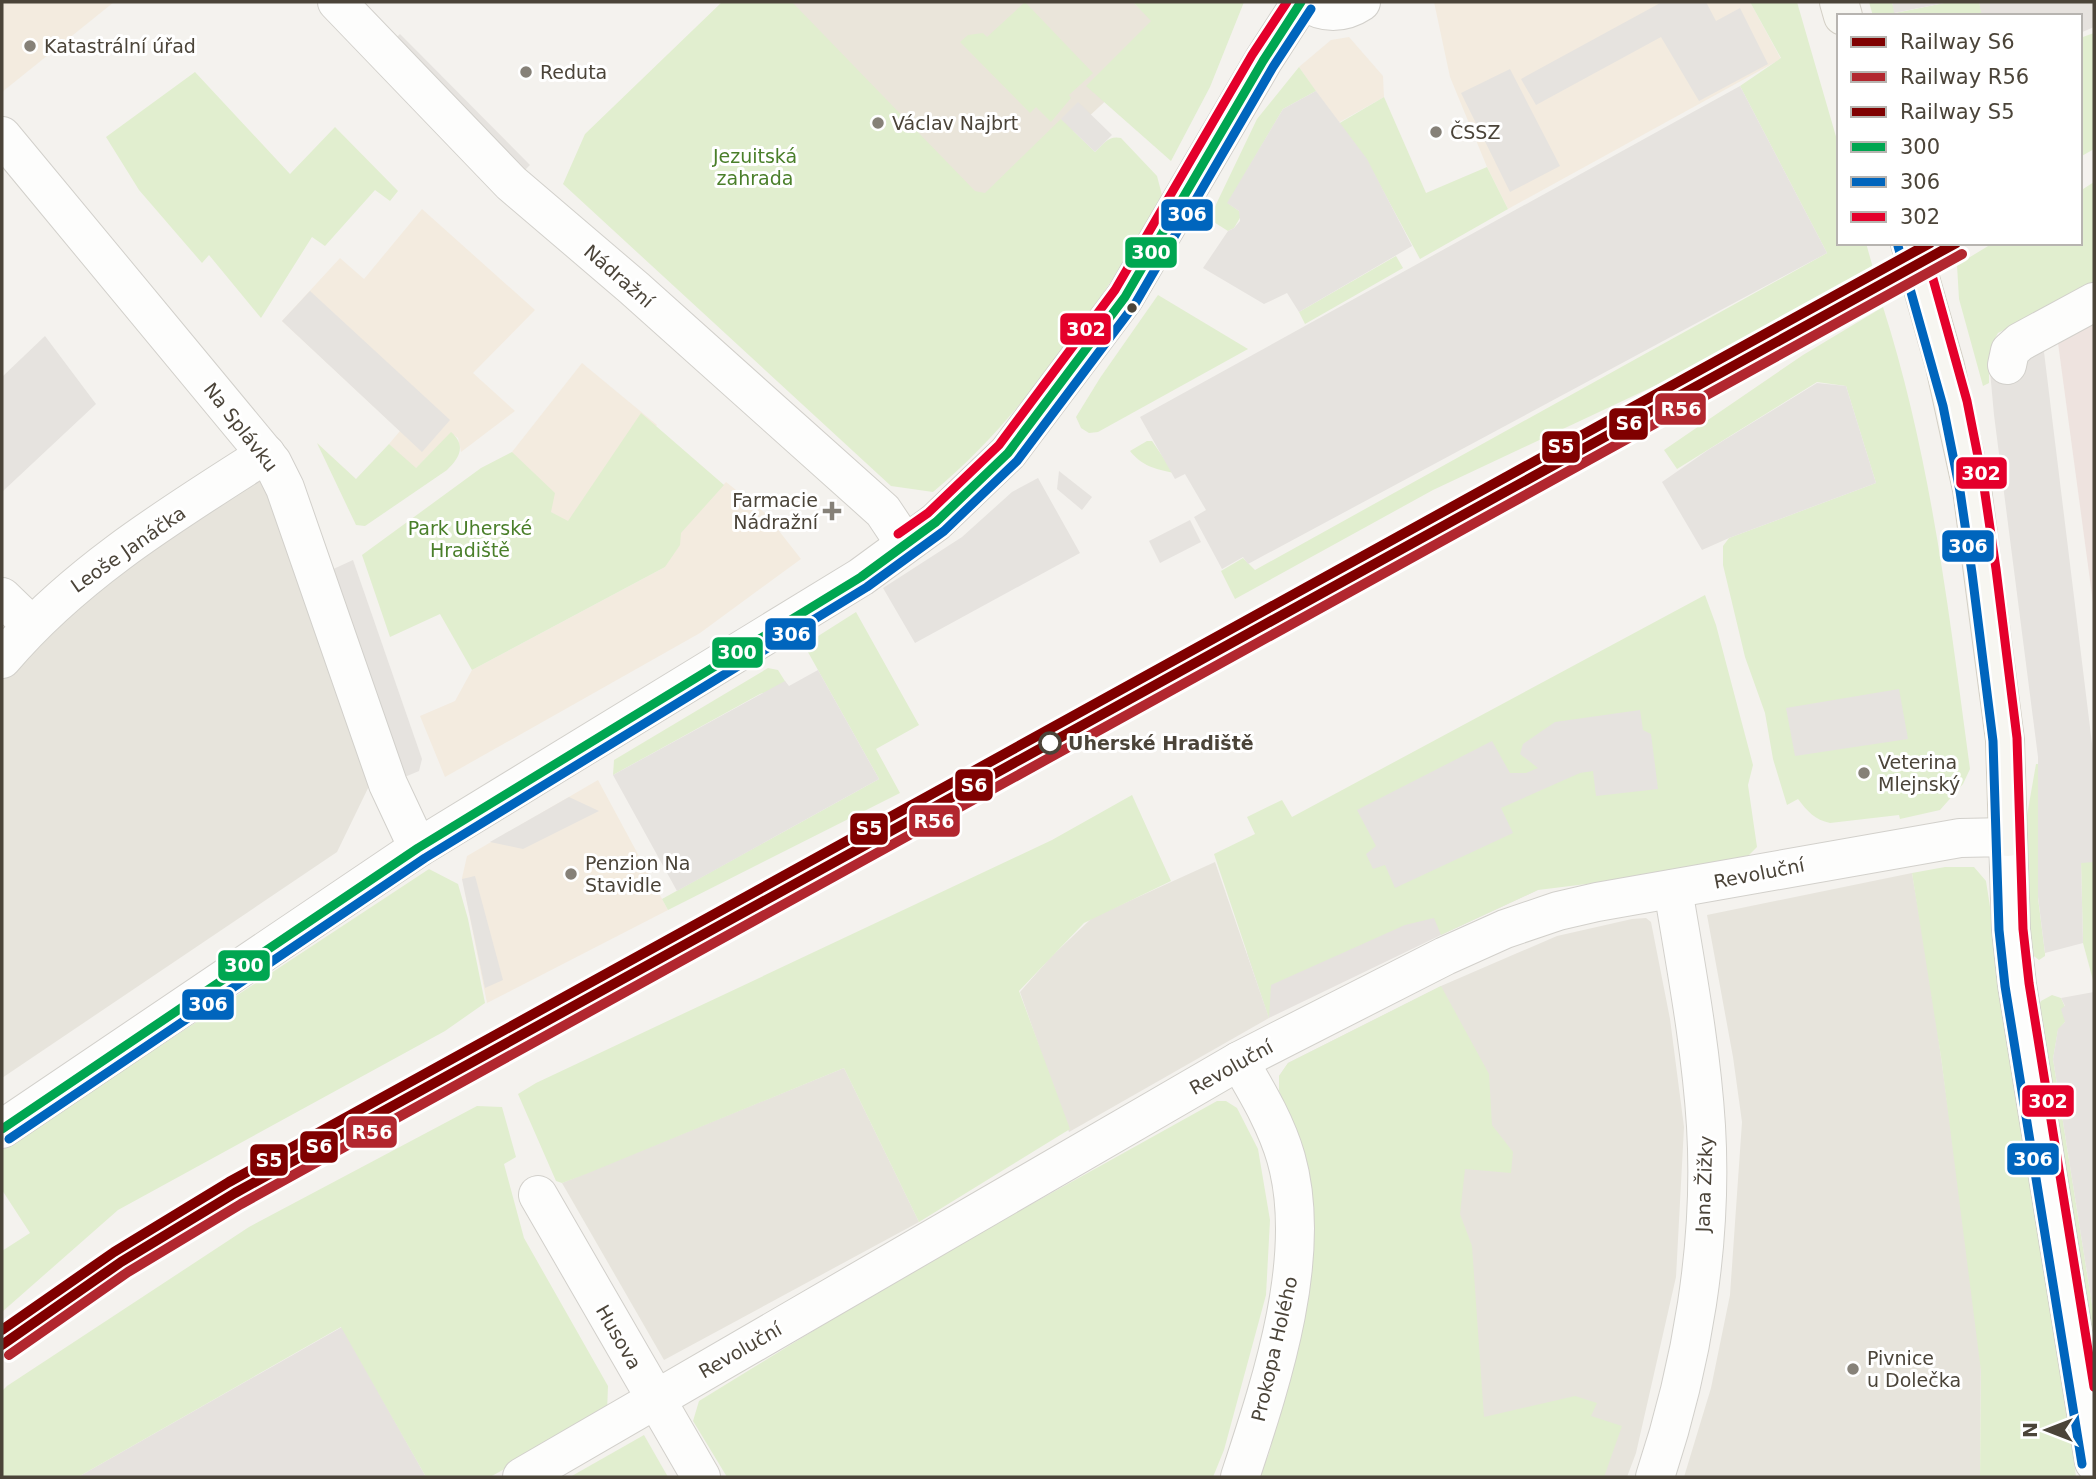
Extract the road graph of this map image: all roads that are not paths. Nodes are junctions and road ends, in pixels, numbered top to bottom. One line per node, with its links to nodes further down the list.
1 (337, 2): 9 (street, Nádražní)
2 (1303, 2): 3 (street); 9 (street)
3 (1361, 2)
4 (2, 136): 8 (street, Na Splávku)
5 (1911, 245): 13 (street)
6 (2094, 302): 7 (street)
7 (2007, 365)
8 (266, 454): 11 (street, Leoše Janáčka); 14 (street, Na Splávku)
9 (905, 544): 14 (street)
10 (2, 597): 11 (street)
11 (31, 625): 12 (street, Leoše Janáčka)
12 (2, 659)
13 (2008, 838): 15 (street, Revoluční); 20 (street)
14 (418, 848): 17 (street)
15 (1673, 889): 16 (street, Revoluční); 24 (street, Jana Žižky)
16 (1239, 1061): 19 (street, Revoluční); 23 (street, Prokopa Holého)
17 (2, 1129)
18 (538, 1195): 19 (street, Husova)
19 (655, 1399): 21 (street, Revoluční); 22 (street, Husova)
20 (2094, 1462)
21 (522, 1477)
22 (701, 1477)
23 (1240, 1477)
24 (1655, 1477)

